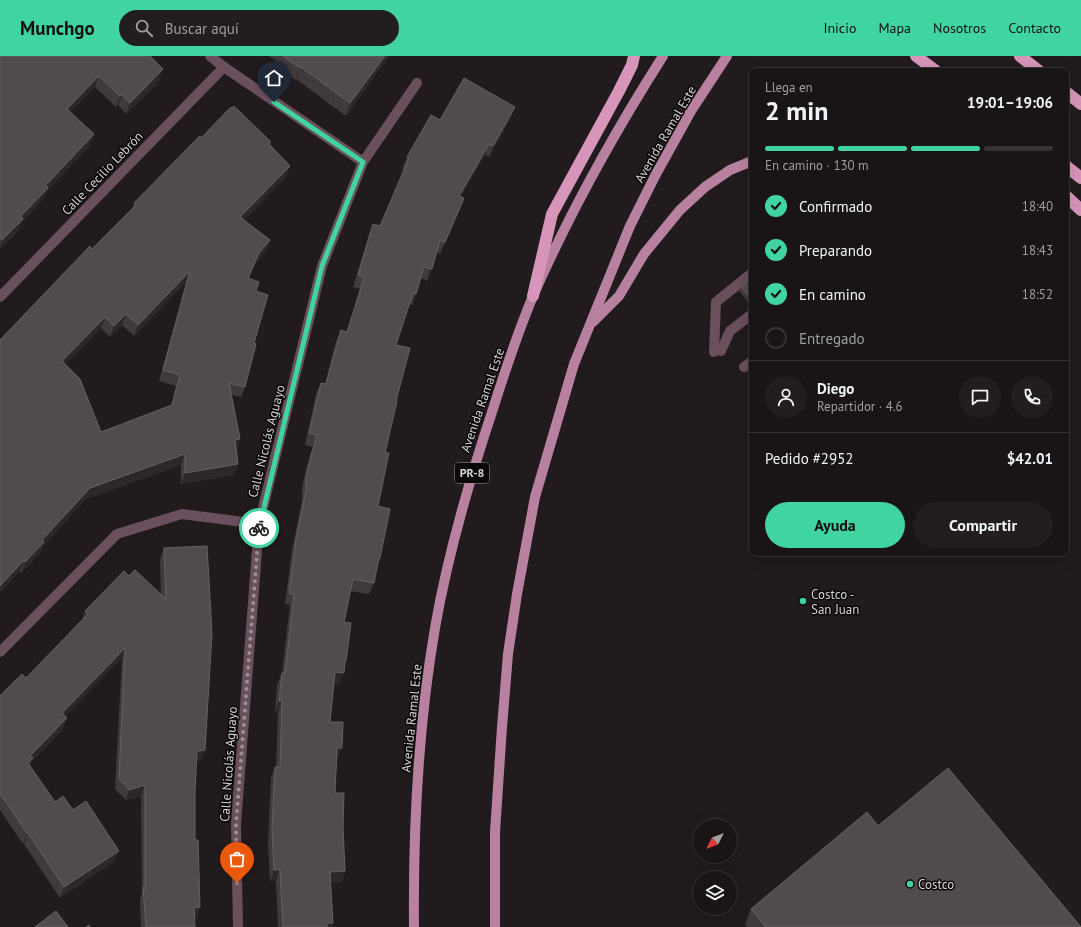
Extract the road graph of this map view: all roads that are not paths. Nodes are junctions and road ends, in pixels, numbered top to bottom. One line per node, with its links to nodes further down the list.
1 (210, 56): 7 (street)
2 (634, 56): 22 (highway)
3 (663, 56): 22 (main road, Avenida Ramal Este / PR-8)
4 (727, 56): 25 (main road, Avenida Ramal Este)
5 (916, 56): 8 (highway)
6 (1020, 56): 9 (highway)
7 (224, 67): 13 (street); 23 (street, Calle Cecilio Lebrón)
8 (932, 68)
9 (1035, 68)
10 (417, 83): 13 (street, Calle Nicolás Aguayo)
11 (1069, 94): 12 (highway)
12 (1081, 104)
13 (363, 162): 26 (street, Calle Nicolás Aguayo)
14 (749, 162): 25 (main road)
15 (1069, 168): 16 (highway)
16 (1081, 178)
17 (1069, 199): 19 (highway)
18 (1069, 206): 20 (main road)
19 (1081, 210)
20 (1081, 214)
21 (749, 275): 24 (street)
22 (533, 296): 29 (main road, Avenida Ramal Este / PR-8)
23 (0, 297)
24 (749, 316)
25 (588, 326): 30 (main road, Avenida Ramal Este)
26 (259, 524): 27 (street); 28 (street, Calle Nicolás Aguayo)
27 (0, 652)
28 (238, 927)
29 (414, 927)
30 (495, 927)

